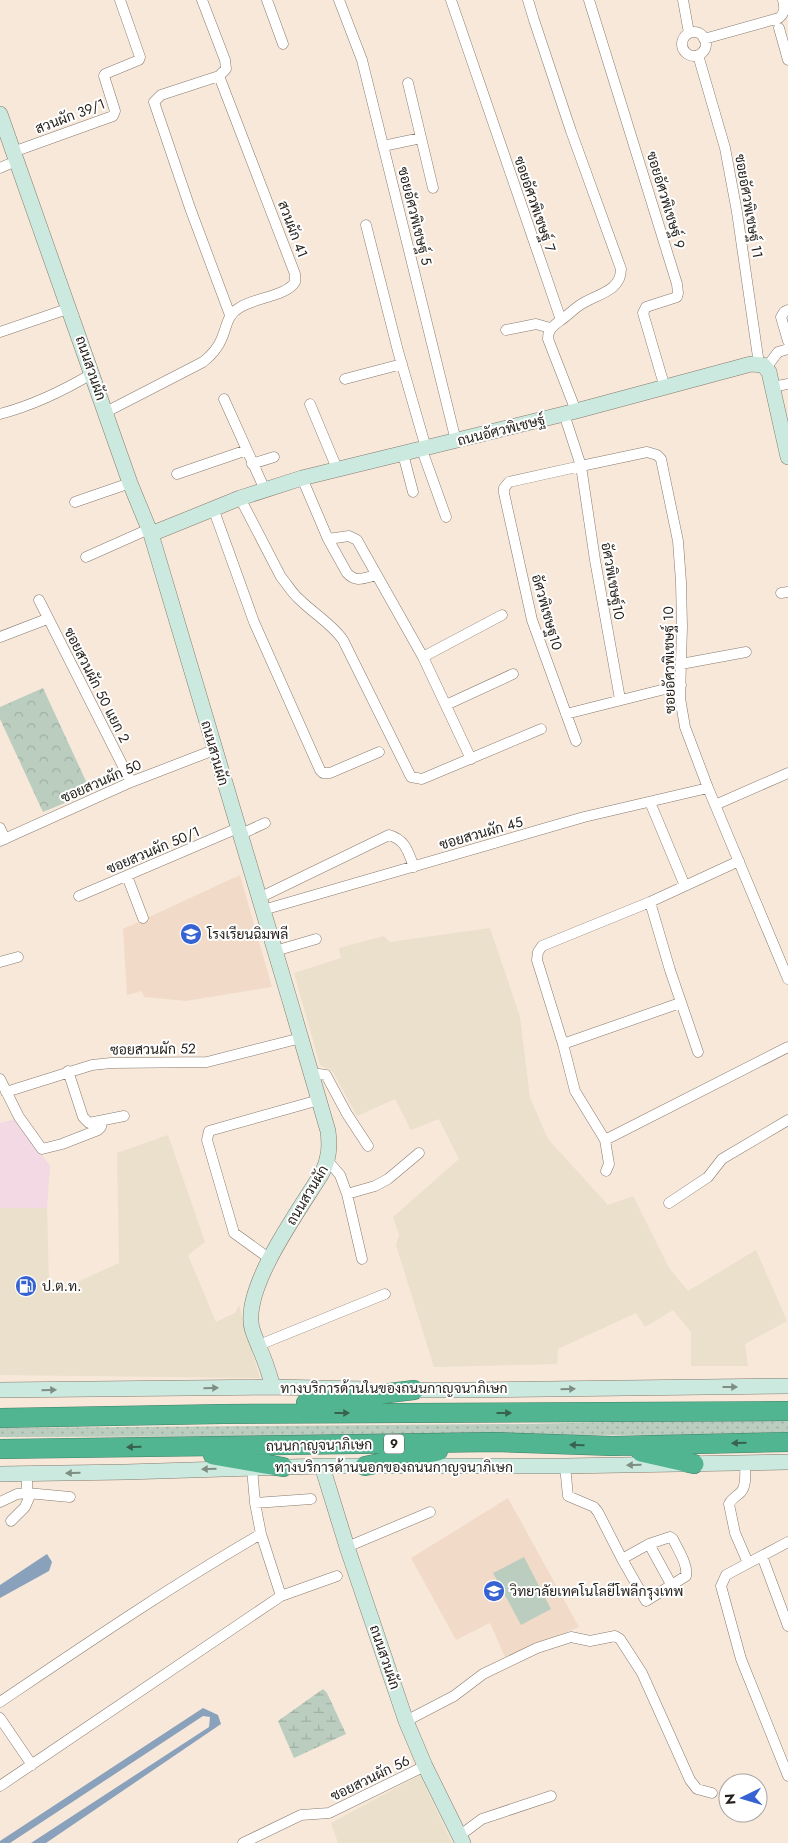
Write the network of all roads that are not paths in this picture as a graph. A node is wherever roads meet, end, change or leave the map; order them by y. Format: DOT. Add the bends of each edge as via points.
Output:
graph roads {
  1 [pos="120,0"];
  2 [pos="202,0"];
  3 [pos="267,0"];
  4 [pos="339,0"];
  5 [pos="451,0"];
  6 [pos="528,0"];
  7 [pos="589,0"];
  8 [pos="683,0"];
  9 [pos="783,0"];
  10 [pos="779,28"];
  11 [pos="690,33"];
  12 [pos="704,39"];
  13 [pos="284,44"];
  14 [pos="698,55"];
  15 [pos="788,60"];
  16 [pos="219,76"];
  17 [pos="408,83"];
  18 [pos="0,114"];
  19 [pos="421,138"];
  20 [pos="383,146"];
  21 [pos="14,156"];
  22 [pos="0,168"];
  23 [pos="433,188"];
  24 [pos="366,225"];
  25 [pos="70,308"];
  26 [pos="788,310"];
  27 [pos="230,315"];
  28 [pos="561,320"];
  29 [pos="550,328"];
  30 [pos="506,330"];
  31 [pos="0,332"];
  32 [pos="788,338"];
  33 [pos="788,349"];
  34 [pos="402,364"];
  35 [pos="761,366"];
  36 [pos="92,373"];
  37 [pos="345,380"];
  38 [pos="788,384"];
  39 [pos="772,387"];
  40 [pos="665,388"];
  41 [pos="224,399"];
  42 [pos="310,404"];
  43 [pos="106,412"];
  44 [pos="570,413"];
  45 [pos="0,414"];
  46 [pos="456,441"];
  47 [pos="424,449"];
  48 [pos="247,450"];
  49 [pos="403,454"];
  50 [pos="274,457"];
  51 [pos="788,457"];
  52 [pos="252,464"];
  53 [pos="582,466"];
  54 [pos="338,471"];
  55 [pos="177,474"];
  56 [pos="302,478"];
  57 [pos="130,483"];
  58 [pos="265,490"];
  59 [pos="413,492"];
  60 [pos="240,498"];
  61 [pos="75,502"];
  62 [pos="213,508"];
  63 [pos="446,518"];
  64 [pos="150,532"];
  65 [pos="328,539"];
  66 [pos="86,557"];
  67 [pos="376,574"];
  68 [pos="39,600"];
  69 [pos="502,615"];
  70 [pos="47,618"];
  71 [pos="0,637"];
  72 [pos="746,652"];
  73 [pos="423,657"];
  74 [pos="681,664"];
  75 [pos="513,674"];
  76 [pos="680,685"];
  77 [pos="620,699"];
  78 [pos="446,705"];
  79 [pos="566,714"];
  80 [pos="541,729"];
  81 [pos="576,741"];
  82 [pos="214,750"];
  83 [pos="379,752"];
  84 [pos="471,759"];
  85 [pos="788,773"];
  86 [pos="131,782"];
  87 [pos="708,788"];
  88 [pos="650,802"];
  89 [pos="715,805"];
  90 [pos="265,823"];
  91 [pos="0,828"];
  92 [pos="238,832"];
  93 [pos="2,840"];
  94 [pos="739,861"];
  95 [pos="414,867"];
  96 [pos="127,876"];
  97 [pos="685,886"];
  98 [pos="79,896"];
  99 [pos="650,902"];
  100 [pos="261,904"];
  101 [pos="143,918"];
  102 [pos="316,939"];
  103 [pos="275,951"];
  104 [pos="18,957"];
  105 [pos="0,962"];
  106 [pos="788,979"];
  107 [pos="680,1003"];
  108 [pos="301,1038"];
  109 [pos="563,1044"];
  110 [pos="788,1047"];
  111 [pos="698,1052"];
  112 [pos="68,1071"];
  113 [pos="311,1074"];
  114 [pos="0,1079"];
  115 [pos="6,1092"];
  116 [pos="319,1100"];
  117 [pos="124,1116"];
  118 [pos="788,1120"];
  119 [pos="102,1121"];
  120 [pos="605,1140"];
  121 [pos="368,1146"];
  122 [pos="420,1153"];
  123 [pos="328,1160"];
  124 [pos="606,1171"];
  125 [pos="347,1194"];
  126 [pos="669,1204"];
  127 [pos="270,1259"];
  128 [pos="362,1259"];
  129 [pos="385,1294"];
  130 [pos="259,1345"];
  131 [pos="788,1386"];
  132 [pos="272,1387"];
  133 [pos="0,1390"];
  134 [pos="414,1390"];
  135 [pos="788,1411"];
  136 [pos="223,1414"];
  137 [pos="0,1418"];
  138 [pos="486,1442"];
  139 [pos="788,1442"];
  140 [pos="612,1446"];
  141 [pos="170,1447"];
  142 [pos="58,1449"];
  143 [pos="0,1450"];
  144 [pos="0,1462"];
  145 [pos="788,1462"];
  146 [pos="745,1463"];
  147 [pos="694,1464"];
  148 [pos="322,1466"];
  149 [pos="364,1466"];
  150 [pos="565,1466"];
  151 [pos="283,1467"];
  152 [pos="252,1468"];
  153 [pos="0,1474"];
  154 [pos="27,1474"];
  155 [pos="29,1493"];
  156 [pos="70,1497"];
  157 [pos="311,1499"];
  158 [pos="0,1502"];
  159 [pos="255,1503"];
  160 [pos="430,1512"];
  161 [pos="11,1521"];
  162 [pos="261,1534"];
  163 [pos="788,1542"];
  164 [pos="649,1544"];
  165 [pos="347,1547"];
  166 [pos="762,1556"];
  167 [pos="622,1559"];
  168 [pos="748,1563"];
  169 [pos="337,1576"];
  170 [pos="672,1586"];
  171 [pos="281,1596"];
  172 [pos="788,1626"];
  173 [pos="0,1702"];
  174 [pos="0,1718"];
  175 [pos="406,1721"];
  176 [pos="32,1765"];
  177 [pos="425,1766"];
  178 [pos="788,1776"];
  179 [pos="0,1786"];
  180 [pos="712,1793"];
  181 [pos="551,1796"];
  182 [pos="461,1839"];
  183 [pos="243,1843"];
  1 -- 21 [label="street, สวนผัก 39/1" via="140,57 104,76 115,111 113,116"];
  2 -- 16 [label="street" via="226,66"];
  3 -- 13 [label="street"];
  4 -- 20 [label="street, ซอยอัศวพิเชษฐ์ 5" via="362,60"];
  5 -- 28 [label="street, ซอยอัศวพิเชษฐ์ 7"];
  6 -- 28 [label="street" via="621,275 614,287 580,305"];
  7 -- 40 [label="street, ซอยอัศวพิเชษฐ์ 9" via="678,284 676,297 646,307 643,312"];
  8 -- 11 [label="street"];
  9 -- 12 [label="street" via="785,10 779,18"];
  10 -- 15 [label="street"];
  11 -- 12 [label="street" via="698,33"];
  11 -- 14 [label="street" via="683,40 684,50"];
  12 -- 14 [label="street" via="705,48"];
  14 -- 35 [label="street, ซอยอัศวพิเชษฐ์ 11" via="725,148"];
  16 -- 27 [label="street, สวนผัก 41" via="296,278 289,289 248,303"];
  16 -- 27 [label="street" via="161,95 154,102"];
  17 -- 19 [label="street"];
  18 -- 21 [label="street, ถนนสวนผัก"];
  19 -- 20 [label="street"];
  19 -- 23 [label="street"];
  20 -- 46 [label="street, ซอยอัศวพิเชษฐ์ 5"];
  21 -- 22 [label="street"];
  21 -- 25 [label="street, ถนนสวนผัก"];
  24 -- 34 [label="street"];
  25 -- 31 [label="street"];
  25 -- 36 [label="street, ถนนสวนผัก"];
  26 -- 32 [label="street" via="781,317"];
  27 -- 43 [label="street" via="212,355"];
  28 -- 29 [label="street"];
  29 -- 30 [label="street" via="536,324"];
  29 -- 44 [label="street" via="548,339"];
  33 -- 35 [label="street" via="778,352"];
  34 -- 37 [label="street"];
  34 -- 47 [label="street"];
  35 -- 39 [label="street" via="769,372"];
  35 -- 40 [label="street, ถนนอัศวพิเชษฐ์"];
  36 -- 43 [label="street, ถนนสวนผัก"];
  36 -- 45 [label="street" via="61,392"];
  38 -- 39 [label="street"];
  39 -- 51 [label="street"];
  40 -- 44 [label="street, ถนนอัศวพิเชษฐ์"];
  41 -- 48 [label="street"];
  42 -- 54 [label="street"];
  43 -- 57 [label="street, ถนนสวนผัก"];
  44 -- 46 [label="street, ถนนอัศวพิเชษฐ์"];
  44 -- 53 [label="street"];
  46 -- 47 [label="street, ถนนอัศวพิเชษฐ์"];
  47 -- 49 [label="street, ถนนอัศวพิเชษฐ์"];
  47 -- 63 [label="street"];
  48 -- 52 [label="street"];
  48 -- 55 [label="street"];
  49 -- 54 [label="street, ถนนอัศวพิเชษฐ์"];
  49 -- 59 [label="street"];
  50 -- 52 [label="street"];
  52 -- 58 [label="street"];
  53 -- 74 [label="street, ซอยอัศวพิเชษฐ์ 10" via="647,452 661,459 678,541"];
  53 -- 77 [label="street, อัศวพิเชษฐ์10"];
  53 -- 79 [label="street, อัศวพิเชษฐ10" via="509,482 504,488 532,620"];
  54 -- 56 [label="street, ถนนอัศวพิเชษฐ์"];
  56 -- 58 [label="street, ถนนอัศวพิเชษฐ์"];
  56 -- 65 [label="street"];
  57 -- 61 [label="street"];
  57 -- 64 [label="street, ถนนสวนผัก"];
  58 -- 60 [label="street, ถนนอัศวพิเชษฐ์"];
  60 -- 62 [label="street, ถนนอัศวพิเชษฐ์"];
  60 -- 84 [label="street" via="281,577 298,598 343,640 411,777 422,779"];
  62 -- 64 [label="street, ถนนอัศวพิเชษฐ์"];
  62 -- 83 [label="street" via="254,622 320,770 330,773"];
  64 -- 66 [label="street"];
  64 -- 82 [label="street, ถนนสวนผัก"];
  65 -- 67 [label="street" via="353,537"];
  65 -- 67 [label="street" via="351,577 359,580"];
  67 -- 73 [label="street"];
  68 -- 70 [label="street, ซอยสวนผัก 50 แยก 2"];
  69 -- 73 [label="street"];
  70 -- 71 [label="street"];
  70 -- 86 [label="street, ซอยสวนผัก 50 แยก 2"];
  72 -- 74 [label="street"];
  73 -- 78 [label="street"];
  74 -- 76 [label="street, ซอยอัศวพิเชษฐ์ 10"];
  75 -- 78 [label="street"];
  76 -- 77 [label="street"];
  76 -- 87 [label="street, ซอยอัศวพิเชษฐ์ 10" via="685,727"];
  77 -- 79 [label="street"];
  78 -- 84 [label="street"];
  79 -- 81 [label="street, อัศวพิเชษฐ10"];
  80 -- 84 [label="street"];
  82 -- 86 [label="street, ซอยสวนผัก 50"];
  82 -- 92 [label="street, ถนนสวนผัก"];
  85 -- 89 [label="street"];
  86 -- 93 [label="street, ซอยสวนผัก 50"];
  87 -- 88 [label="street, ซอยสวนผัก 45"];
  87 -- 89 [label="street, ซอยอัศวพิเชษฐ์ 10"];
  88 -- 95 [label="street, ซอยสวนผัก 45"];
  88 -- 97 [label="street"];
  89 -- 94 [label="street, ซอยอัศวพิเชษฐ์ 10"];
  90 -- 92 [label="street, ซอยสวนผัก 50/1"];
  91 -- 93 [label="street"];
  92 -- 96 [label="street, ซอยสวนผัก 50/1"];
  92 -- 100 [label="street, ถนนสวนผัก"];
  94 -- 97 [label="street"];
  94 -- 106 [label="street, ซอยอัศวพิเชษฐ์ 10"];
  95 -- 100 [label="street, ซอยสวนผัก 45"];
  95 -- 100 [label="street" via="406,845 389,835"];
  96 -- 98 [label="street, ซอยสวนผัก 50/1"];
  96 -- 101 [label="street"];
  97 -- 99 [label="street"];
  99 -- 107 [label="street"];
  99 -- 109 [label="street" via="542,946 538,952 537,960"];
  100 -- 103 [label="street, ถนนสวนผัก"];
  102 -- 103 [label="street"];
  103 -- 108 [label="street, ถนนสวนผัก"];
  104 -- 105 [label="street"];
  107 -- 109 [label="street"];
  107 -- 111 [label="street"];
  108 -- 112 [label="street, ซอยสวนผัก 52" via="207,1062 100,1063"];
  108 -- 113 [label="street, ถนนสวนผัก"];
  109 -- 120 [label="street" via="574,1091"];
  110 -- 120 [label="street"];
  112 -- 115 [label="street, ซอยสวนผัก 52"];
  112 -- 119 [label="street" via="83,1117 89,1123"];
  113 -- 116 [label="street, ถนนสวนผัก"];
  113 -- 121 [label="street" via="326,1075"];
  114 -- 115 [label="street"];
  115 -- 119 [label="street" via="43,1150 98,1130"];
  116 -- 123 [label="street, ถนนสวนผัก" via="329,1140"];
  116 -- 127 [label="street" via="207,1132 234,1233"];
  117 -- 119 [label="street"];
  118 -- 126 [label="street" via="722,1159 708,1177"];
  120 -- 124 [label="street" via="609,1164"];
  122 -- 125 [label="street" via="388,1179"];
  123 -- 125 [label="street" via="340,1175"];
  123 -- 127 [label="street, ถนนสวนผัก"];
  125 -- 128 [label="street"];
  127 -- 130 [label="street, ถนนสวนผัก" via="256,1290 251,1312 253,1332"];
  129 -- 130 [label="street"];
  130 -- 132 [label="street, ถนนสวนผัก"];
  134 -- 131 [label="street, ทางบริการด้านในของถนนกาญจนาภิเษก, one-way"];
  133 -- 132 [label="street, ทางบริการด้านในของถนนกาญจนาภิเษก, one-way"];
  132 -- 134 [label="street, ทางบริการด้านในของถนนกาญจนาภิเษก"];
  134 -- 136 [label="highway"];
  136 -- 135 [label="highway, one-way"];
  136 -- 137 [label="highway"];
  140 -- 138 [label="highway, ถนนกาญจนาภิเษก / 9, one-way"];
  138 -- 141 [label="highway, ถนนกาญจนาภิเษก / 9"];
  138 -- 149 [label="highway"];
  139 -- 140 [label="highway, ถนนกาญจนาภิเษก / 9, one-way"];
  140 -- 147 [label="highway"];
  141 -- 142 [label="highway, ถนนกาญจนาภิเษก / 9, one-way"];
  141 -- 151 [label="highway"];
  142 -- 143 [label="highway, ถนนกาญจนาภิเษก / 9"];
  142 -- 144 [label="highway"];
  145 -- 146 [label="street, ทางบริการด้านนอกของถนนกาญจนาภิเษก"];
  146 -- 147 [label="street, ทางบริการด้านนอกของถนนกาญจนาภิเษก"];
  146 -- 168 [label="street" via="743,1487 729,1504 734,1533"];
  147 -- 150 [label="street, ทางบริการด้านนอกของถนนกาญจนาภิเษก, one-way"];
  148 -- 149 [label="street, ทางบริการด้านนอกของถนนกาญจนาภิเษก"];
  148 -- 151 [label="street, ทางบริการด้านนอกของถนนกาญจนาภิเษก"];
  148 -- 165 [label="street, ถนนสวนผัก"];
  149 -- 150 [label="street, ทางบริการด้านนอกของถนนกาญจนาภิเษก"];
  150 -- 167 [label="street" via="568,1496 596,1509"];
  151 -- 152 [label="street, ทางบริการด้านนอกของถนนกาญจนาภิเษก"];
  152 -- 154 [label="street, ทางบริการด้านนอกของถนนกาญจนาภิเษก, one-way"];
  152 -- 159 [label="street"];
  153 -- 154 [label="street, ทางบริการด้านนอกของถนนกาญจนาภิเษก"];
  154 -- 155 [label="street"];
  155 -- 156 [label="street"];
  155 -- 158 [label="street" via="17,1494"];
  155 -- 161 [label="street" via="25,1507"];
  157 -- 159 [label="street"];
  159 -- 162 [label="street"];
  160 -- 165 [label="street"];
  162 -- 171 [label="street"];
  162 -- 173 [label="street" via="125,1617"];
  163 -- 166 [label="street"];
  164 -- 167 [label="street"];
  164 -- 170 [label="street"];
  164 -- 170 [label="street" via="667,1537 673,1539 687,1570 686,1576"];
  165 -- 175 [label="street, ถนนสวนผัก"];
  166 -- 168 [label="street"];
  166 -- 172 [label="street"];
  167 -- 170 [label="street" via="646,1601"];
  168 -- 178 [label="street" via="726,1575 721,1586 741,1659"];
  169 -- 171 [label="street"];
  171 -- 176 [label="street"];
  174 -- 176 [label="street"];
  175 -- 177 [label="street, ถนนสวนผัก"];
  175 -- 180 [label="street" via="454,1696 483,1674 537,1648 571,1637 590,1641 618,1636 642,1673 690,1780 697,1789"];
  176 -- 179 [label="street"];
  177 -- 182 [label="street, ถนนสวนผัก"];
  177 -- 183 [label="street, ซอยสวนผัก 56" via="329,1813 304,1814"];
  181 -- 182 [label="street" via="482,1819"];
}
